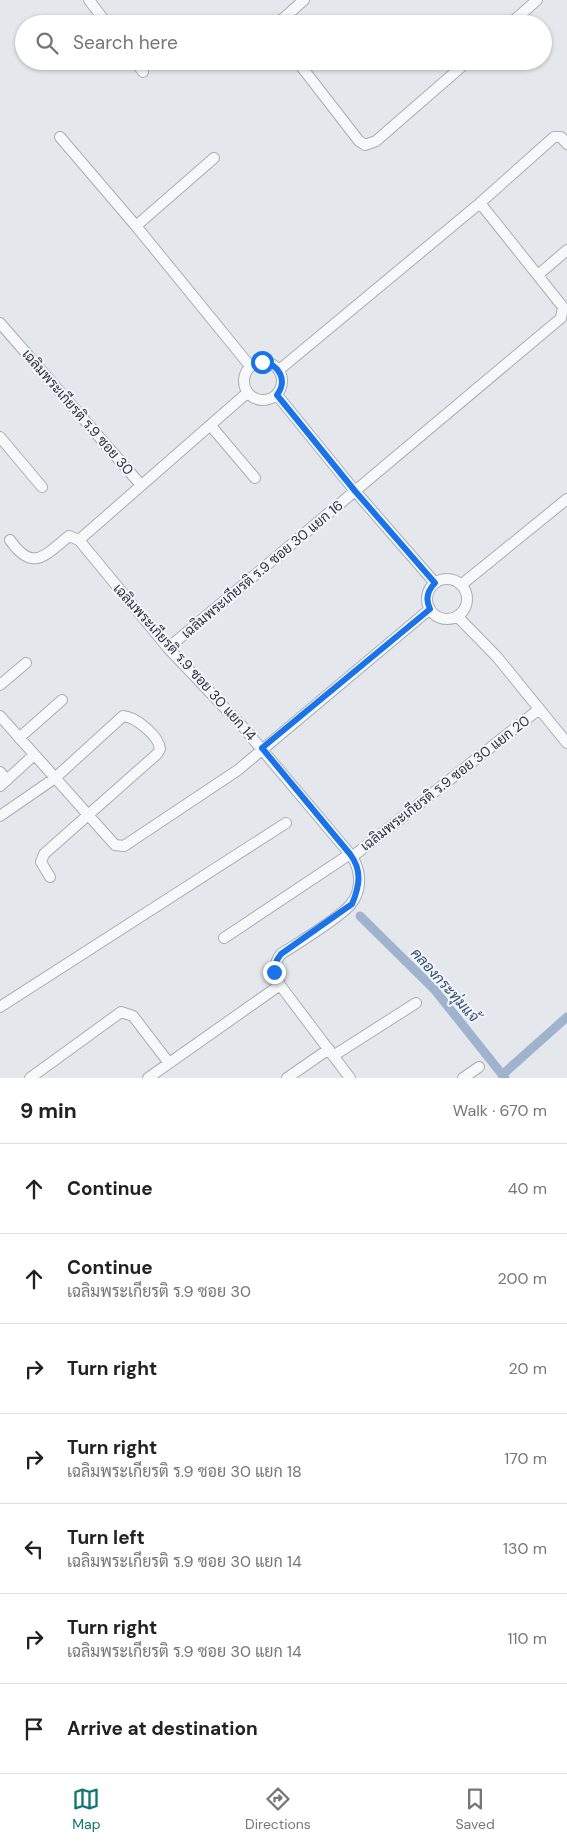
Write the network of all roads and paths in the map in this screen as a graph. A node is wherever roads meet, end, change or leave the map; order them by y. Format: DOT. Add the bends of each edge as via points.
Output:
graph roads {
  1 [pos="89,0"];
  2 [pos="304,0"];
  3 [pos="537,0"];
  4 [pos="100,15"];
  5 [pos="287,15"];
  6 [pos="520,15"];
  7 [pos="303,70"];
  8 [pos="458,70"];
  9 [pos="60,137"];
  10 [pos="567,144"];
  11 [pos="214,158"];
  12 [pos="480,204"];
  13 [pos="136,226"];
  14 [pos="567,250"];
  15 [pos="538,275"];
  16 [pos="0,323"];
  17 [pos="250,366"];
  18 [pos="279,370"];
  19 [pos="247,392"];
  20 [pos="277,395"];
  21 [pos="211,426"];
  22 [pos="0,437"];
  23 [pos="255,478"];
  24 [pos="141,485"];
  25 [pos="42,486"];
  26 [pos="355,491"];
  27 [pos="567,499"];
  28 [pos="10,540"];
  29 [pos="79,540"];
  30 [pos="435,583"];
  31 [pos="462,586"];
  32 [pos="430,609"];
  33 [pos="457,616"];
  34 [pos="168,648"];
  35 [pos="26,663"];
  36 [pos="0,685"];
  37 [pos="62,700"];
  38 [pos="538,710"];
  39 [pos="0,716"];
  40 [pos="19,738"];
  41 [pos="567,743"];
  42 [pos="262,748"];
  43 [pos="34,755"];
  44 [pos="54,778"];
  45 [pos="2,779"];
  46 [pos="87,815"];
  47 [pos="0,816"];
  48 [pos="286,823"];
  49 [pos="351,855"];
  50 [pos="50,877"];
  51 [pos="224,938"];
  52 [pos="280,985"];
  53 [pos="416,1002"];
  54 [pos="0,1007"];
  55 [pos="331,1053"];
  56 [pos="169,1063"];
  57 [pos="479,1067"];
  58 [pos="30,1078"];
  59 [pos="148,1078"];
  60 [pos="287,1078"];
  61 [pos="350,1078"];
  62 [pos="463,1078"];
  1 -- 4 [label="street"];
  2 -- 5 [label="street"];
  3 -- 6 [label="street"];
  7 -- 8 [label="street" via="365,145 376,141"];
  9 -- 13 [label="street"];
  10 -- 12 [label="street" via="560,137 554,137"];
  11 -- 13 [label="street"];
  12 -- 15 [label="street, เฉลิมพระเกียรติ ร.9 ซอย 30 แยก 16"];
  12 -- 18 [label="street"];
  13 -- 17 [label="street"];
  14 -- 15 [label="street"];
  15 -- 26 [label="street, เฉลิมพระเกียรติ ร.9 ซอย 30 แยก 16" via="563,307 561,318"];
  16 -- 24 [label="street, เฉลิมพระเกียรติ ร.9 ซอย 30"];
  17 -- 18 [label="street" via="262,362"];
  17 -- 19 [label="street" via="244,379"];
  18 -- 20 [label="street" via="282,383"];
  19 -- 20 [label="street" via="262,401"];
  19 -- 21 [label="street, เฉลิมพระเกียรติ ร.9 ซอย 30"];
  20 -- 26 [label="street"];
  21 -- 23 [label="street"];
  21 -- 24 [label="street, เฉลิมพระเกียรติ ร.9 ซอย 30"];
  22 -- 25 [label="street"];
  24 -- 29 [label="street"];
  26 -- 30 [label="street"];
  26 -- 34 [label="street, เฉลิมพระเกียรติ ร.9 ซอย 30 แยก 16"];
  27 -- 31 [label="street"];
  28 -- 29 [label="street" via="25,558 32,560 49,552 69,536"];
  29 -- 34 [label="street, เฉลิมพระเกียรติ ร.9 ซอย 30 แยก 14"];
  30 -- 31 [label="street" via="446,579"];
  30 -- 32 [label="street" via="430,587 427,598"];
  31 -- 33 [label="street" via="466,603"];
  32 -- 33 [label="street" via="440,618"];
  32 -- 42 [label="street"];
  33 -- 38 [label="street" via="497,657"];
  34 -- 42 [label="street, เฉลิมพระเกียรติ ร.9 ซอย 30 แยก 14"];
  35 -- 36 [label="street"];
  37 -- 40 [label="street"];
  38 -- 41 [label="street"];
  38 -- 49 [label="street, เฉลิมพระเกียรติ ร.9 ซอย 30 แยก 20"];
  39 -- 40 [label="street"];
  40 -- 43 [label="street"];
  42 -- 46 [label="street" via="219,784 124,846 115,845"];
  42 -- 49 [label="street, เฉลิมพระเกียรติ ร.9 ซอย 30 แยก 14"];
  43 -- 44 [label="street"];
  43 -- 45 [label="street"];
  44 -- 46 [label="street"];
  44 -- 46 [label="street" via="123,716 134,718 157,740 160,749 157,754"];
  44 -- 47 [label="street"];
  46 -- 50 [label="street" via="44,854 41,862"];
  48 -- 54 [label="street"];
  49 -- 51 [label="street, เฉลิมพระเกียรติ ร.9 ซอย 30 แยก 20"];
  49 -- 52 [label="street, เฉลิมพระเกียรติ ร.9 ซอย 30 แยก 14" via="360,872 352,904 281,954 274,972"];
  52 -- 55 [label="street, เฉลิมพระเกียรติ ร.9 ซอย 30 แยก 14"];
  52 -- 56 [label="street"];
  53 -- 55 [label="street"];
  55 -- 60 [label="street"];
  55 -- 61 [label="street, เฉลิมพระเกียรติ ร.9 ซอย 30 แยก 14"];
  56 -- 58 [label="street" via="133,1016 121,1012"];
  56 -- 59 [label="street"];
  57 -- 62 [label="street"];
}
